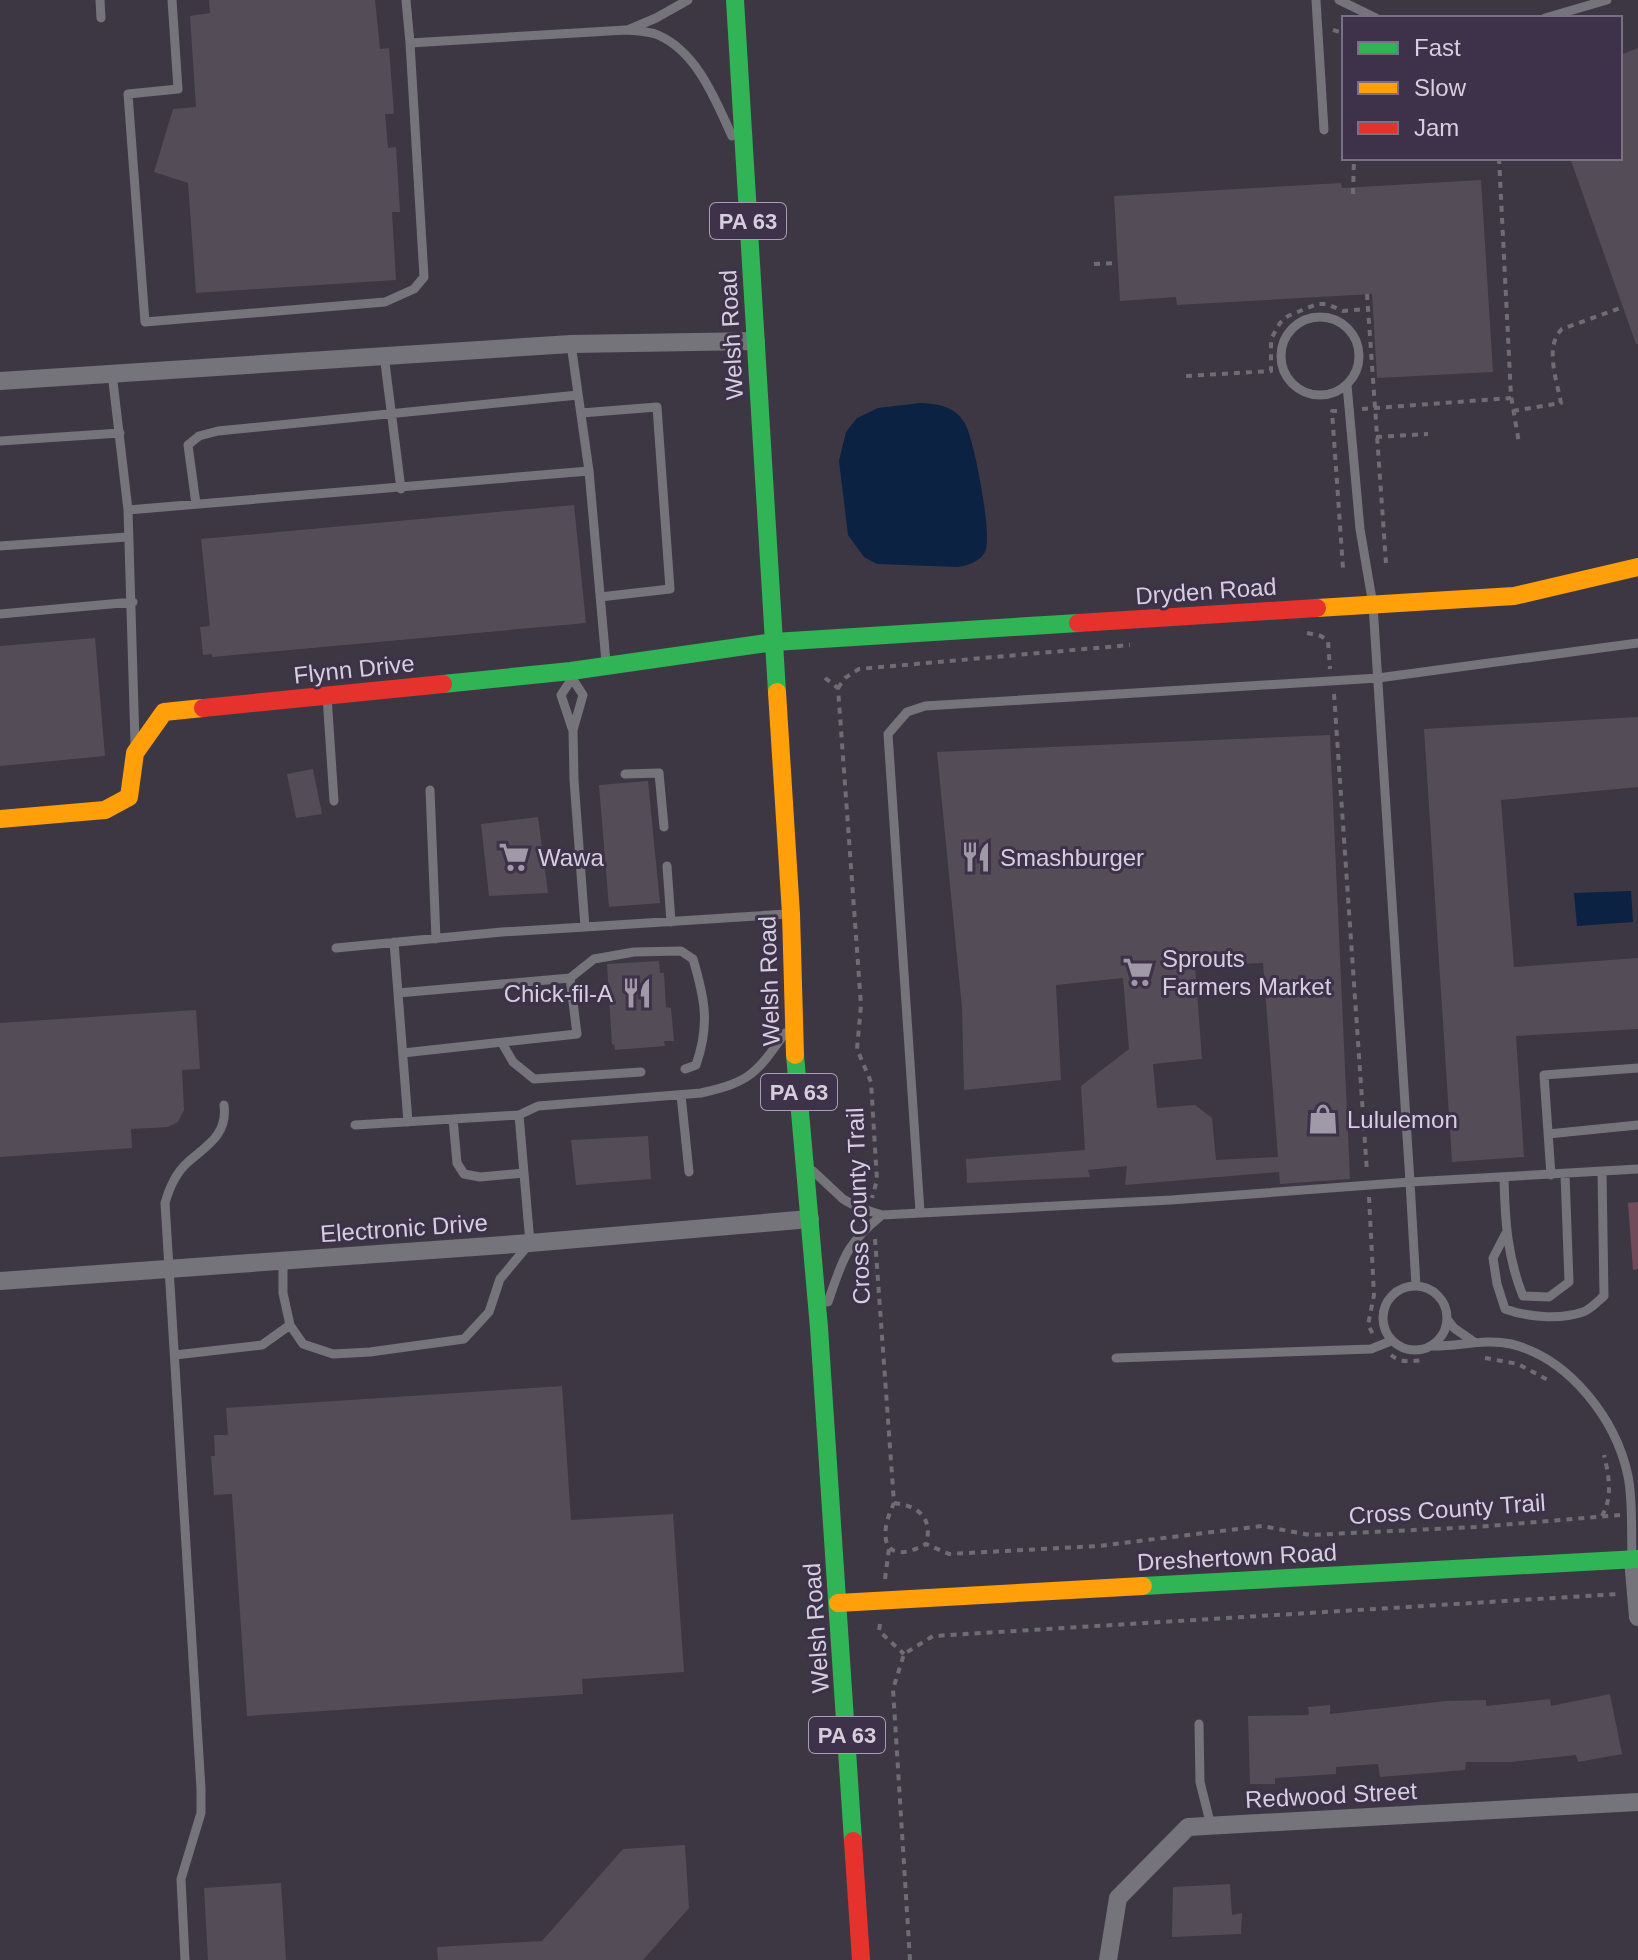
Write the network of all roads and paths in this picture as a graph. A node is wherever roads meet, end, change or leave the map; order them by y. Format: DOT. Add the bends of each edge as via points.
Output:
graph roads {
  1 [pos="100,0"];
  2 [pos="172,0"];
  3 [pos="406,0"];
  4 [pos="688,0"];
  5 [pos="735,0"];
  6 [pos="1316,0"];
  7 [pos="1339,0"];
  8 [pos="1607,0"];
  9 [pos="1372,16"];
  10 [pos="1552,16"];
  11 [pos="101,18"];
  12 [pos="626,30"];
  13 [pos="410,43"];
  14 [pos="1324,130"];
  15 [pos="1354,160"];
  16 [pos="1499,160"];
  17 [pos="745,164"];
  18 [pos="1353,194"];
  19 [pos="1118,263"];
  20 [pos="1094,264"];
  21 [pos="1367,294"];
  22 [pos="1623,307"];
  23 [pos="1368,309"];
  24 [pos="756,341"];
  25 [pos="571,344"];
  26 [pos="384,355"];
  27 [pos="112,373"];
  28 [pos="1186,376"];
  29 [pos="0,381"];
  30 [pos="1347,385"];
  31 [pos="578,395"];
  32 [pos="1511,398"];
  33 [pos="1374,408"];
  34 [pos="1349,410"];
  35 [pos="1513,411"];
  36 [pos="581,413"];
  37 [pos="392,415"];
  38 [pos="120,433"];
  39 [pos="1428,434"];
  40 [pos="1376,437"];
  41 [pos="0,441"];
  42 [pos="1519,443"];
  43 [pos="589,471"];
  44 [pos="401,489"];
  45 [pos="196,504"];
  46 [pos="128,510"];
  47 [pos="127,537"];
  48 [pos="0,546"];
  49 [pos="1386,563"];
  50 [pos="1638,567"];
  51 [pos="1343,568"];
  52 [pos="600,597"];
  53 [pos="133,602"];
  54 [pos="1373,605"];
  55 [pos="0,614"];
  56 [pos="1305,633"];
  57 [pos="774,642"];
  58 [pos="1638,643"];
  59 [pos="1136,645"];
  60 [pos="606,665"];
  61 [pos="570,675"];
  62 [pos="825,678"];
  63 [pos="1378,678"];
  64 [pos="1331,682"];
  65 [pos="838,688"];
  66 [pos="327,696"];
  67 [pos="1337,711"];
  68 [pos="573,730"];
  69 [pos="135,753"];
  70 [pos="625,774"];
  71 [pos="430,790"];
  72 [pos="334,801"];
  73 [pos="0,819"];
  74 [pos="664,827"];
  75 [pos="667,866"];
  76 [pos="791,914"];
  77 [pos="671,922"];
  78 [pos="585,927"];
  79 [pos="436,939"];
  80 [pos="394,942"];
  81 [pos="336,948"];
  82 [pos="570,978"];
  83 [pos="398,993"];
  84 [pos="792,1022"];
  85 [pos="502,1043"];
  86 [pos="403,1053"];
  87 [pos="1638,1068"];
  88 [pos="685,1069"];
  89 [pos="641,1072"];
  90 [pos="681,1095"];
  91 [pos="224,1105"];
  92 [pos="519,1115"];
  93 [pos="453,1119"];
  94 [pos="408,1122"];
  95 [pos="355,1125"];
  96 [pos="1638,1125"];
  97 [pos="1548,1134"];
  98 [pos="805,1163"];
  99 [pos="1638,1169"];
  100 [pos="1367,1171"];
  101 [pos="689,1172"];
  102 [pos="1602,1172"];
  103 [pos="524,1173"];
  104 [pos="1565,1174"];
  105 [pos="1551,1175"];
  106 [pos="1504,1177"];
  107 [pos="1410,1182"];
  108 [pos="920,1212"];
  109 [pos="876,1216"];
  110 [pos="810,1219"];
  111 [pos="1506,1233"];
  112 [pos="530,1243"];
  113 [pos="283,1260"];
  114 [pos="171,1267"];
  115 [pos="0,1281"];
  116 [pos="1416,1286"];
  117 [pos="1447,1319"];
  118 [pos="290,1325"];
  119 [pos="819,1328"];
  120 [pos="1391,1341"];
  121 [pos="1474,1342"];
  122 [pos="1431,1346"];
  123 [pos="175,1355"];
  124 [pos="1116,1358"];
  125 [pos="894,1503"];
  126 [pos="1630,1514"];
  127 [pos="926,1544"];
  128 [pos="1635,1559"];
  129 [pos="1637,1593"];
  130 [pos="838,1603"];
  131 [pos="1638,1617"];
  132 [pos="1199,1724"];
  133 [pos="1638,1802"];
  134 [pos="1211,1826"];
  135 [pos="185,1960"];
  136 [pos="861,1960"];
  137 [pos="910,1960"];
  138 [pos="1108,1960"];
  1 -- 11 [label="lane"];
  2 -- 13 [label="lane" via="178,89 128,94 145,322 385,302 414,289 424,277"];
  3 -- 13 [label="lane"];
  4 -- 12 [label="lane"];
  5 -- 17 [label="main road, Welsh Road / PA 63"];
  6 -- 14 [label="lane"];
  7 -- 9 [label="lane"];
  8 -- 10 [label="lane"];
  12 -- 13 [label="lane"];
  12 -- 17 [label="lane" via="656,34 675,45 699,71"];
  15 -- 18 [label="path"];
  16 -- 32 [label="path"];
  17 -- 24 [label="main road, Welsh Road / PA 63"];
  19 -- 20 [label="path"];
  21 -- 23 [label="path"];
  22 -- 35 [label="path" via="1557,333 1552,346 1561,403"];
  23 -- 28 [label="path" via="1343,311 1317,304 1288,316 1271,339 1271,371"];
  23 -- 33 [label="path"];
  24 -- 25 [label="street"];
  24 -- 57 [label="main road, Welsh Road / PA 63"];
  25 -- 26 [label="street"];
  25 -- 31 [label="lane"];
  26 -- 27 [label="street"];
  26 -- 37 [label="lane"];
  27 -- 29 [label="street"];
  27 -- 38 [label="lane"];
  30 -- 30 [label="lane" via="1359,362 1355,337 1347,327 1323,317 1310,318 1288,333 1284,370 1290,381 1311,394 1324,395"];
  30 -- 34 [label="lane"];
  31 -- 36 [label="lane"];
  31 -- 37 [label="lane"];
  32 -- 33 [label="path"];
  32 -- 35 [label="path"];
  33 -- 34 [label="path"];
  33 -- 40 [label="path"];
  34 -- 51 [label="path" via="1332,411"];
  34 -- 54 [label="lane"];
  35 -- 42 [label="path"];
  36 -- 43 [label="lane"];
  36 -- 52 [label="lane" via="657,407 670,589"];
  37 -- 44 [label="lane"];
  37 -- 45 [label="lane" via="199,436 188,445"];
  38 -- 41 [label="lane"];
  38 -- 46 [label="lane"];
  39 -- 40 [label="path"];
  40 -- 49 [label="path"];
  43 -- 44 [label="lane"];
  43 -- 52 [label="lane"];
  44 -- 45 [label="lane"];
  45 -- 46 [label="lane"];
  46 -- 47 [label="lane"];
  47 -- 48 [label="lane"];
  47 -- 53 [label="lane"];
  50 -- 54 [label="main road, Dryden Road" via="1514,596"];
  52 -- 60 [label="lane"];
  53 -- 55 [label="lane"];
  53 -- 69 [label="lane"];
  54 -- 57 [label="main road, Dryden Road"];
  54 -- 63 [label="lane"];
  56 -- 64 [label="path" via="1328,641"];
  57 -- 60 [label="main road, Flynn Drive"];
  57 -- 76 [label="main road, Welsh Road / PA 63"];
  58 -- 63 [label="lane"];
  59 -- 65 [label="path" via="859,669"];
  60 -- 61 [label="main road, Flynn Drive"];
  61 -- 66 [label="main road, Flynn Drive"];
  61 -- 68 [label="lane" via="561,695"];
  61 -- 68 [label="lane" via="583,695"];
  62 -- 65 [label="path"];
  63 -- 64 [label="lane"];
  63 -- 107 [label="lane"];
  64 -- 108 [label="lane" via="925,706 907,712 888,734"];
  65 -- 109 [label="path, Cross County Trail" via="861,1005 857,1049 871,1082"];
  66 -- 69 [label="main road, Flynn Drive" via="164,712"];
  66 -- 72 [label="lane"];
  67 -- 100 [label="path"];
  68 -- 78 [label="lane"];
  69 -- 73 [label="main road, Flynn Drive" via="129,797 105,810"];
  70 -- 74 [label="lane" via="659,773"];
  71 -- 79 [label="lane"];
  75 -- 77 [label="lane"];
  76 -- 77 [label="lane"];
  76 -- 84 [label="main road, Welsh Road / PA 63"];
  77 -- 78 [label="lane"];
  78 -- 79 [label="lane"];
  79 -- 80 [label="lane"];
  80 -- 81 [label="lane"];
  80 -- 83 [label="lane"];
  82 -- 83 [label="lane"];
  82 -- 85 [label="lane" via="577,1034"];
  82 -- 88 [label="lane" via="594,959 634,952 681,951 693,959 703,994 705,1039 696,1065"];
  83 -- 86 [label="lane"];
  84 -- 90 [label="lane" via="748,1079"];
  84 -- 98 [label="main road, Welsh Road / PA 63"];
  85 -- 86 [label="lane"];
  85 -- 89 [label="lane" via="513,1062 534,1079"];
  86 -- 94 [label="lane"];
  87 -- 97 [label="lane" via="1544,1075"];
  90 -- 92 [label="lane" via="538,1106"];
  90 -- 101 [label="lane"];
  91 -- 114 [label="lane" via="226,1117 215,1139 186,1164 168,1192"];
  92 -- 93 [label="lane"];
  92 -- 103 [label="lane"];
  93 -- 94 [label="lane"];
  93 -- 103 [label="lane" via="457,1163 464,1174"];
  94 -- 95 [label="lane"];
  96 -- 97 [label="lane"];
  97 -- 105 [label="lane"];
  98 -- 109 [label="lane" via="843,1199"];
  98 -- 110 [label="main road, Welsh Road / PA 63"];
  99 -- 102 [label="lane"];
  102 -- 104 [label="lane"];
  102 -- 111 [label="lane" via="1604,1296 1585,1312 1521,1314 1505,1309 1493,1258"];
  103 -- 112 [label="lane"];
  104 -- 105 [label="lane"];
  104 -- 111 [label="lane" via="1569,1282 1549,1297 1523,1296"];
  105 -- 106 [label="lane"];
  106 -- 107 [label="lane"];
  106 -- 111 [label="lane"];
  107 -- 108 [label="lane"];
  107 -- 116 [label="lane"];
  108 -- 109 [label="lane"];
  109 -- 119 [label="lane" via="846,1252"];
  109 -- 125 [label="path, Cross County Trail"];
  110 -- 112 [label="street, Electronic Drive"];
  110 -- 119 [label="main road, Welsh Road / PA 63"];
  112 -- 113 [label="street, Electronic Drive"];
  112 -- 118 [label="lane" via="500,1279 489,1312 464,1339 333,1354 303,1344"];
  113 -- 114 [label="street, Electronic Drive"];
  113 -- 118 [label="lane"];
  114 -- 115 [label="street, Electronic Drive"];
  114 -- 123 [label="lane"];
  116 -- 117 [label="lane" via="1441,1300"];
  116 -- 120 [label="lane" via="1395,1292 1383,1310"];
  117 -- 121 [label="lane"];
  117 -- 122 [label="lane"];
  118 -- 123 [label="lane" via="262,1345"];
  119 -- 130 [label="main road, Welsh Road / PA 63"];
  120 -- 122 [label="lane" via="1410,1351"];
  120 -- 124 [label="lane" via="1371,1349"];
  121 -- 122 [label="lane"];
  121 -- 126 [label="lane" via="1511,1344 1559,1366 1596,1405 1615,1436 1628,1477"];
  123 -- 135 [label="lane" via="201,1789 201,1813 181,1879"];
  125 -- 127 [label="path" via="921,1512 928,1521"];
  125 -- 127 [label="path, Cross County Trail" via="883,1538 890,1547 906,1552"];
  126 -- 127 [label="path, Cross County Trail" via="1310,1535 1262,1526 1098,1546 949,1554"];
  126 -- 128 [label="lane"];
  128 -- 129 [label="street"];
  128 -- 130 [label="main road, Dreshertown Road"];
  129 -- 131 [label="street"];
  129 -- 137 [label="path" via="933,1636 904,1654 893,1689"];
  130 -- 136 [label="main road, Welsh Road / PA 63"];
  132 -- 134 [label="lane" via="1200,1782"];
  133 -- 134 [label="street, Redwood Street"];
  134 -- 138 [label="street, Redwood Street" via="1188,1827 1118,1898"];
}
